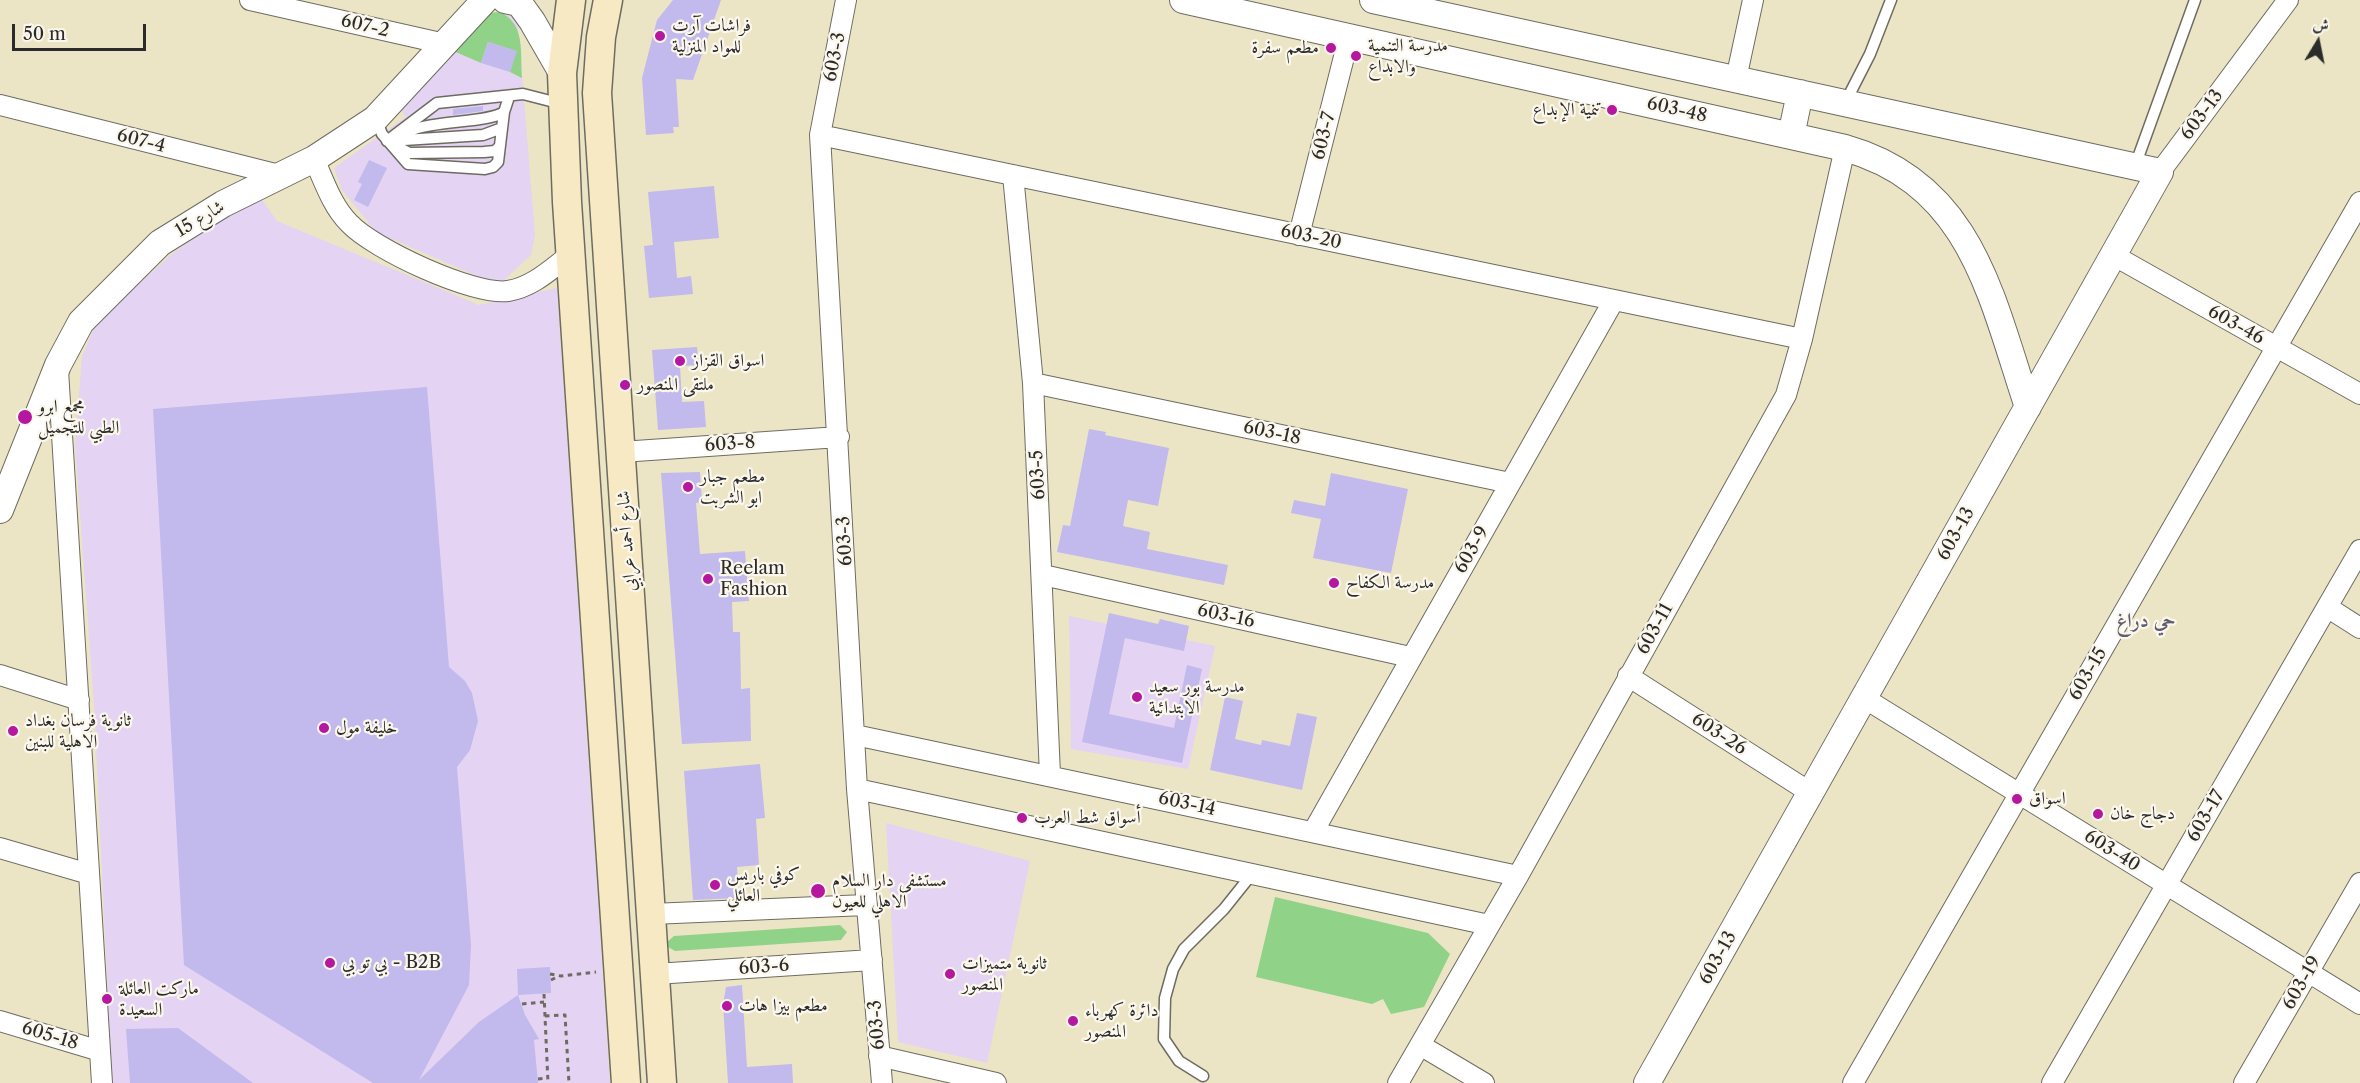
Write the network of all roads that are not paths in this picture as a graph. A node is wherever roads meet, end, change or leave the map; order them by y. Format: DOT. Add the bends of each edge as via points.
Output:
graph roads {
  1 [pos="250,0"];
  2 [pos="505,0"];
  3 [pos="571,0"];
  4 [pos="608,0"];
  5 [pos="846,0"];
  6 [pos="1183,0"];
  7 [pos="1373,0"];
  8 [pos="1753,0"];
  9 [pos="1891,0"];
  10 [pos="2195,0"];
  11 [pos="2288,0"];
  12 [pos="482,4"];
  13 [pos="1280,11"];
  14 [pos="1349,37"];
  15 [pos="445,44"];
  16 [pos="562,73"];
  17 [pos="1736,79"];
  18 [pos="1800,93"];
  19 [pos="509,97"];
  20 [pos="1845,103"];
  21 [pos="563,104"];
  22 [pos="0,105"];
  23 [pos="504,112"];
  24 [pos="502,128"];
  25 [pos="381,130"];
  26 [pos="820,135"];
  27 [pos="1791,136"];
  28 [pos="500,146"];
  29 [pos="1845,148"];
  30 [pos="314,159"];
  31 [pos="2147,169"];
  32 [pos="1013,175"];
  33 [pos="283,176"];
  34 [pos="2360,202"];
  35 [pos="1299,235"];
  36 [pos="570,254"];
  37 [pos="2113,255"];
  38 [pos="1614,300"];
  39 [pos="1802,339"];
  40 [pos="2276,347"];
  41 [pos="58,365"];
  42 [pos="1034,383"];
  43 [pos="2360,394"];
  44 [pos="2028,407"];
  45 [pos="839,437"];
  46 [pos="621,452"];
  47 [pos="1510,483"];
  48 [pos="0,510"];
  49 [pos="2360,550"];
  50 [pos="1043,575"];
  51 [pos="2327,607"];
  52 [pos="2360,628"];
  53 [pos="1410,657"];
  54 [pos="0,675"];
  55 [pos="1628,676"];
  56 [pos="1863,698"];
  57 [pos="78,700"];
  58 [pos="855,735"];
  59 [pos="1050,775"];
  60 [pos="857,789"];
  61 [pos="1810,793"];
  62 [pos="2019,794"];
  63 [pos="1313,832"];
  64 [pos="0,848"];
  65 [pos="89,874"];
  66 [pos="1252,874"];
  67 [pos="1518,876"];
  68 [pos="2360,883"];
  69 [pos="2167,885"];
  70 [pos="866,905"];
  71 [pos="651,914"];
  72 [pos="1489,925"];
  73 [pos="872,960"];
  74 [pos="2308,972"];
  75 [pos="655,974"];
  76 [pos="2360,1004"];
  77 [pos="0,1021"];
  78 [pos="1420,1045"];
  79 [pos="100,1051"];
  80 [pos="879,1056"];
  81 [pos="1203,1076"];
  82 [pos="102,1083"];
  83 [pos="626,1083"];
  84 [pos="662,1083"];
  85 [pos="882,1083"];
  86 [pos="996,1083"];
  87 [pos="1398,1083"];
  88 [pos="1484,1083"];
  89 [pos="1647,1083"];
  90 [pos="1853,1083"];
  91 [pos="2052,1083"];
  92 [pos="2244,1083"];
  1 -- 15 [label="street, 607-2"];
  2 -- 12 [label="street"];
  2 -- 16 [label="street" via="519,3"];
  3 -- 16 [label="main road, شارع أحمد عرابي"];
  4 -- 46 [label="main road, شارع أحمد عرابي" via="597,93"];
  5 -- 26 [label="street, 603-3"];
  6 -- 13 [label="street, 603-48"];
  7 -- 17 [label="street"];
  8 -- 17 [label="street"];
  9 -- 20 [label="lane"];
  10 -- 31 [label="lane"];
  11 -- 31 [label="street, 603-13"];
  12 -- 15 [label="street, شارع 15"];
  13 -- 14 [label="street, 603-48"];
  14 -- 27 [label="street, 603-48"];
  14 -- 35 [label="street, 603-7"];
  15 -- 25 [label="street, شارع 15"];
  16 -- 21 [label="main road, شارع أحمد عرابي"];
  17 -- 18 [label="street"];
  18 -- 20 [label="street"];
  18 -- 27 [label="street"];
  19 -- 21 [label="lane" via="523,94"];
  19 -- 23 [label="lane"];
  19 -- 25 [label="lane" via="437,103"];
  20 -- 31 [label="street"];
  21 -- 36 [label="main road, شارع أحمد عرابي"];
  22 -- 33 [label="street, 607-4"];
  23 -- 24 [label="lane"];
  23 -- 25 [label="lane"];
  24 -- 25 [label="lane" via="483,135"];
  24 -- 28 [label="lane"];
  25 -- 28 [label="lane" via="409,153 484,152"];
  25 -- 28 [label="lane" via="408,164 493,167 498,162"];
  25 -- 30 [label="street, شارع 15"];
  26 -- 32 [label="street, 603-20"];
  26 -- 45 [label="street, 603-3"];
  27 -- 29 [label="street, 603-48"];
  29 -- 39 [label="street, 603-11"];
  29 -- 44 [label="street, 603-48" via="1882,160 1908,176 1931,194 1956,224 1989,294"];
  30 -- 33 [label="street, شارع 15"];
  30 -- 36 [label="street" via="340,212 359,233 387,251 482,290 507,291 530,284"];
  31 -- 37 [label="street, 603-13"];
  32 -- 35 [label="street, 603-20"];
  32 -- 42 [label="street, 603-5"];
  33 -- 41 [label="street, شارع 15" via="224,204 160,243 81,322"];
  34 -- 40 [label="street, 603-15"];
  35 -- 38 [label="street, 603-20"];
  36 -- 83 [label="main road, شارع أحمد عرابي"];
  37 -- 40 [label="street, 603-46"];
  37 -- 44 [label="street, 603-13"];
  38 -- 39 [label="street, 603-20"];
  38 -- 47 [label="street, 603-9"];
  39 -- 55 [label="street, 603-11" via="1786,395"];
  40 -- 43 [label="street, 603-46"];
  40 -- 62 [label="street, 603-15"];
  41 -- 48 [label="street, شارع 15"];
  41 -- 57 [label="street"];
  42 -- 47 [label="street, 603-18"];
  42 -- 50 [label="street, 603-5"];
  44 -- 56 [label="street, 603-13"];
  45 -- 46 [label="street, 603-8"];
  45 -- 58 [label="street, 603-3"];
  46 -- 71 [label="main road, شارع أحمد عرابي"];
  47 -- 53 [label="street, 603-9"];
  49 -- 51 [label="street, 603-17"];
  50 -- 53 [label="street, 603-16"];
  50 -- 59 [label="street, 603-5"];
  51 -- 52 [label="street"];
  51 -- 69 [label="street, 603-17"];
  53 -- 63 [label="street, 603-9"];
  54 -- 57 [label="street"];
  55 -- 61 [label="street, 603-26"];
  55 -- 67 [label="street, 603-11"];
  56 -- 61 [label="street, 603-13"];
  56 -- 62 [label="street, 603-40"];
  57 -- 65 [label="street"];
  58 -- 59 [label="street, 603-14"];
  58 -- 60 [label="street, 603-3"];
  59 -- 63 [label="street, 603-14"];
  60 -- 66 [label="street"];
  60 -- 70 [label="street, 603-3"];
  61 -- 89 [label="street, 603-13"];
  62 -- 69 [label="street, 603-40"];
  62 -- 90 [label="street, 603-15"];
  63 -- 67 [label="street, 603-14"];
  64 -- 65 [label="street"];
  65 -- 79 [label="street"];
  66 -- 72 [label="street"];
  66 -- 81 [label="lane" via="1184,949 1173,969 1165,998 1164,1039 1179,1062"];
  67 -- 72 [label="street, 603-11"];
  68 -- 74 [label="street, 603-19"];
  69 -- 74 [label="street, 603-40"];
  69 -- 91 [label="street, 603-17"];
  70 -- 71 [label="street"];
  70 -- 73 [label="street, 603-3"];
  71 -- 75 [label="main road, شارع أحمد عرابي"];
  72 -- 78 [label="street, 603-11"];
  73 -- 75 [label="street, 603-6"];
  73 -- 80 [label="street, 603-3"];
  74 -- 76 [label="street, 603-40"];
  74 -- 92 [label="street, 603-19"];
  75 -- 84 [label="main road, شارع أحمد عرابي"];
  77 -- 79 [label="street, 605-18"];
  78 -- 87 [label="street, 603-11"];
  78 -- 88 [label="street"];
  79 -- 82 [label="street"];
  80 -- 85 [label="street, 603-3"];
  80 -- 86 [label="street"];
}
